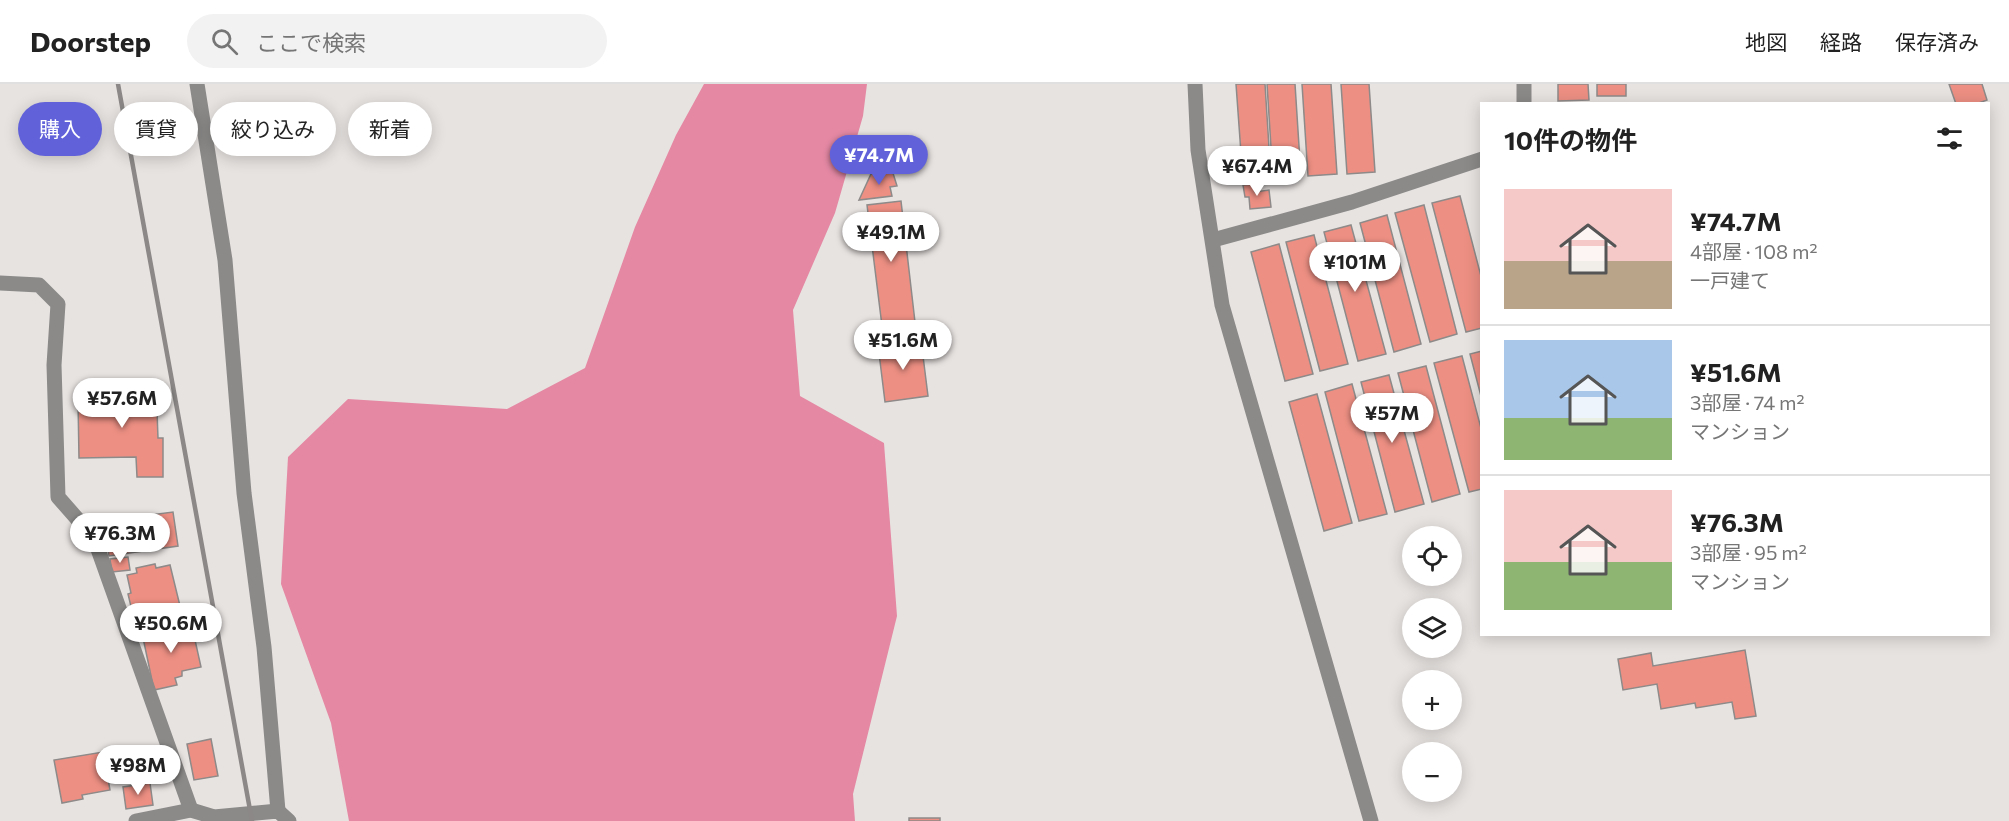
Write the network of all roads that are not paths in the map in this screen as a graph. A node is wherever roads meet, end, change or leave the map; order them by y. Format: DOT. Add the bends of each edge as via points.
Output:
graph roads {
  1 [pos="197,84"];
  2 [pos="1195,84"];
  3 [pos="1524,84"];
  4 [pos="1524,102"];
  5 [pos="1480,160"];
  6 [pos="1213,240"];
  7 [pos="0,283"];
  8 [pos="191,810"];
  9 [pos="283,816"];
  10 [pos="136,821"];
  11 [pos="1371,821"];
  1 -- 9 [label="street" via="225,260 244,493"];
  2 -- 6 [label="street" via="1198,150"];
  3 -- 4 [label="street"];
  5 -- 6 [label="street" via="1352,202"];
  6 -- 11 [label="street" via="1222,305"];
  7 -- 8 [label="street" via="39,285 58,304 54,365 58,497 94,538"];
  8 -- 9 [label="street" via="214,817"];
  8 -- 10 [label="street"];
}
